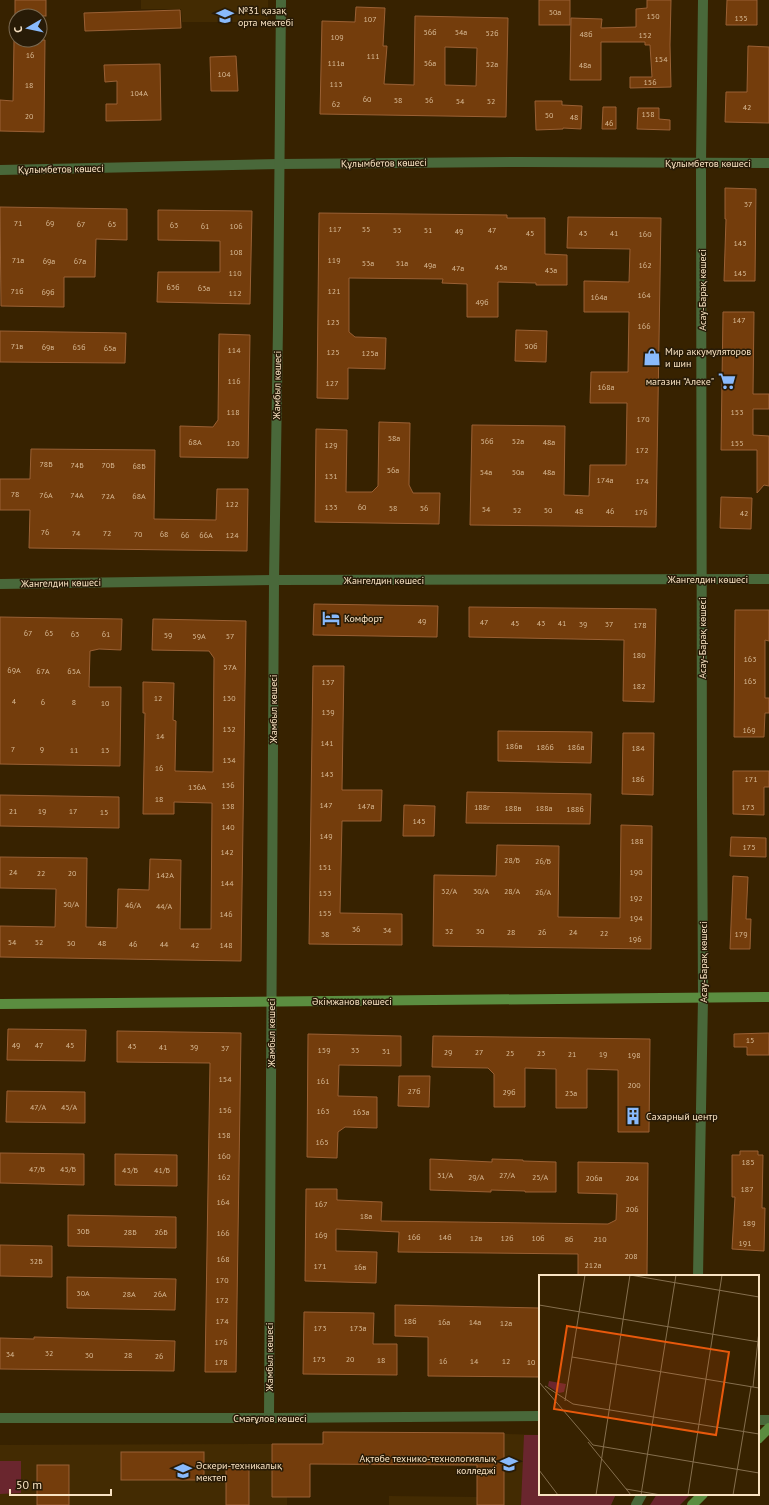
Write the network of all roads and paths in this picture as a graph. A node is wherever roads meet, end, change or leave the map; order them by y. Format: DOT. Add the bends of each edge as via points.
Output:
graph roads {
  1 [pos="281,0"];
  2 [pos="702,0"];
  3 [pos="701,163"];
  4 [pos="769,163"];
  5 [pos="280,164"];
  6 [pos="0,170"];
  7 [pos="702,579"];
  8 [pos="769,579"];
  9 [pos="274,580"];
  10 [pos="0,584"];
  11 [pos="764,997"];
  12 [pos="703,998"];
  13 [pos="271,1001"];
  14 [pos="0,1004"];
  15 [pos="698,1275"];
  16 [pos="539,1416"];
  17 [pos="0,1418"];
  18 [pos="269,1418"];
  19 [pos="769,1428"];
  20 [pos="759,1438"];
  21 [pos="702,1495"];
  22 [pos="692,1505"];
  1 -- 5 [label="street, Жамбыл көшесі"];
  2 -- 3 [label="street, Асау-Барақ көшесі"];
  3 -- 4 [label="street, Құлымбетов көшесі"];
  3 -- 5 [label="street, Құлымбетов көшесі"];
  3 -- 7 [label="street, Асау-Барақ көшесі"];
  5 -- 6 [label="street, Құлымбетов көшесі"];
  5 -- 9 [label="street, Жамбыл көшесі"];
  7 -- 8 [label="street, Жангелдин көшесі"];
  7 -- 9 [label="street, Жангелдин көшесі"];
  7 -- 12 [label="street, Асау-Барақ көшесі"];
  9 -- 10 [label="street, Жангелдин көшесі"];
  9 -- 13 [label="street, Жамбыл көшесі"];
  11 -- 12 [label="main road, Әкімжанов көшесі"];
  12 -- 13 [label="main road, Әкімжанов көшесі"];
  12 -- 15 [label="street, Асау-Барақ көшесі"];
  13 -- 14 [label="main road, Әкімжанов көшесі"];
  13 -- 18 [label="street, Жамбыл көшесі"];
  16 -- 18 [label="street, Смағұлов көшесі"];
  17 -- 18 [label="street, Смағұлов көшесі"];
  19 -- 20 [label="main road"];
  21 -- 22 [label="main road"];
}
